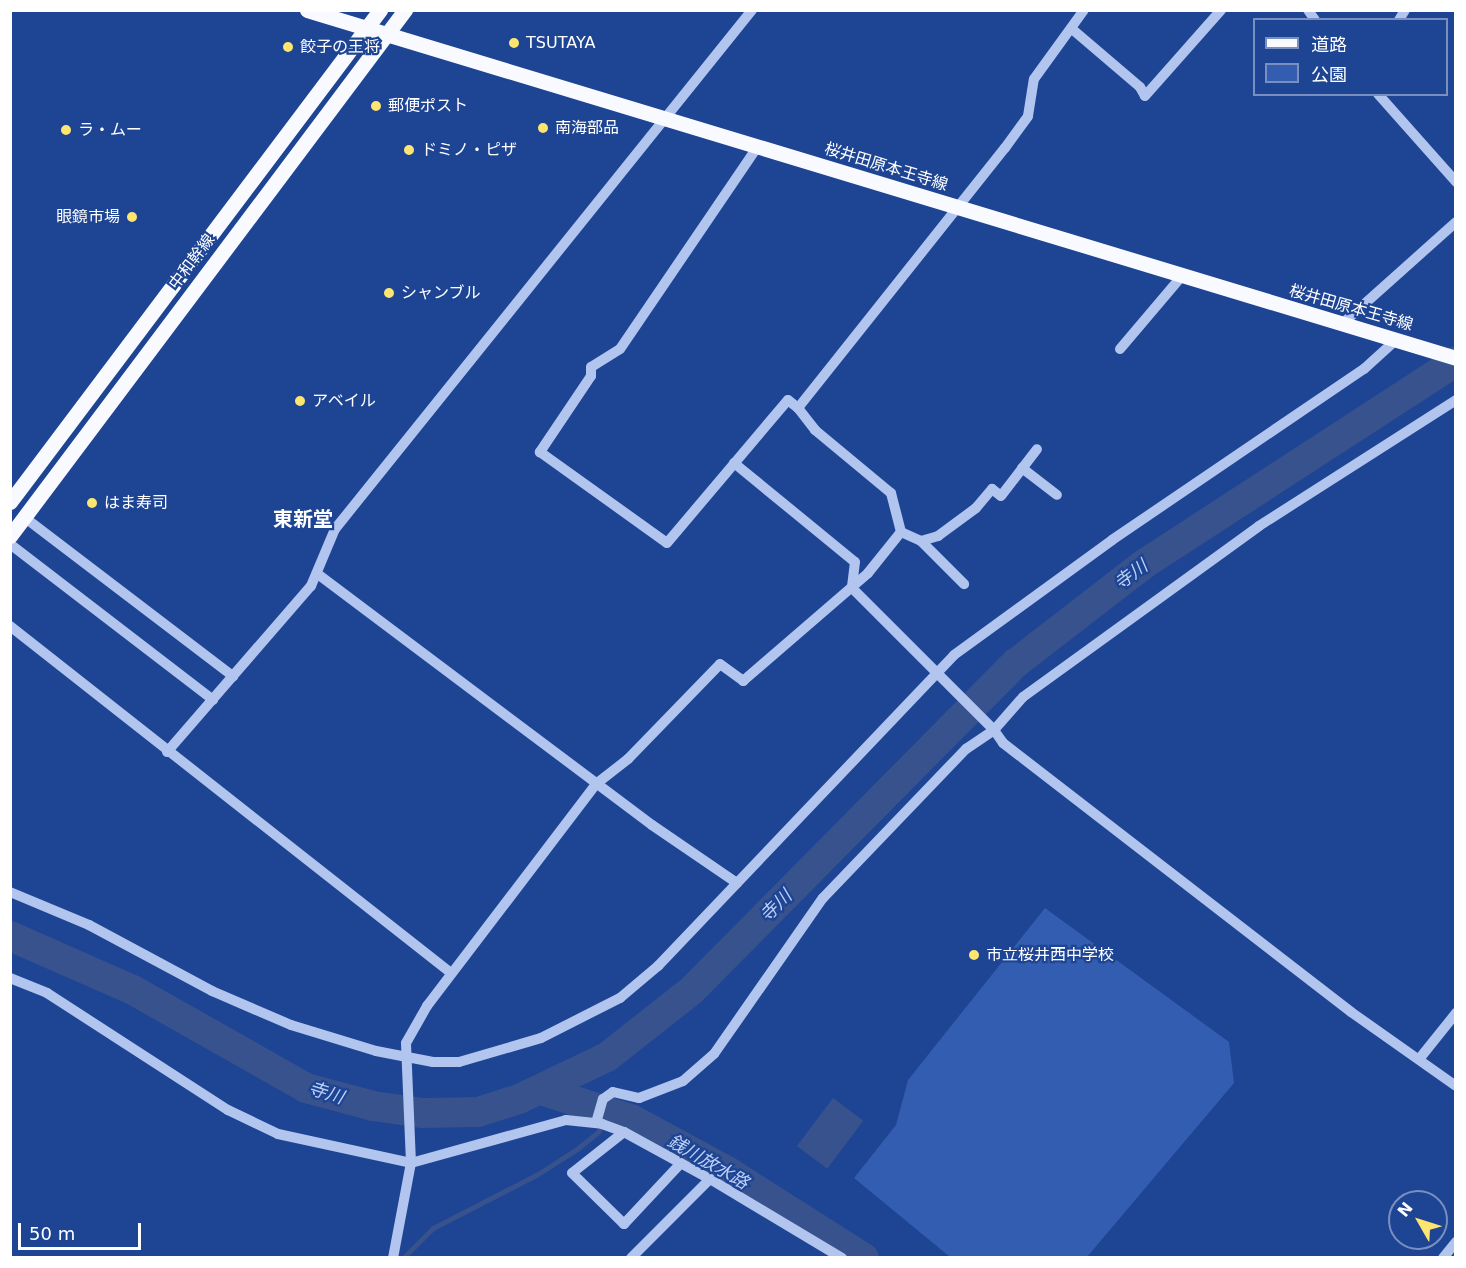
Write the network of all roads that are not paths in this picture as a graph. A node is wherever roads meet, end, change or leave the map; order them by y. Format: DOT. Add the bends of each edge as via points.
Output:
graph roads {
  1 [pos="307,10"];
  2 [pos="380,10"];
  3 [pos="405,10"];
  4 [pos="752,10"];
  5 [pos="1084,10"];
  6 [pos="1221,10"];
  7 [pos="366,28"];
  8 [pos="1072,30"];
  9 [pos="388,34"];
  10 [pos="1380,96"];
  11 [pos="667,118"];
  12 [pos="758,146"];
  13 [pos="1455,182"];
  14 [pos="956,208"];
  15 [pos="1455,222"];
  16 [pos="1182,276"];
  17 [pos="1342,324"];
  18 [pos="1404,341"];
  19 [pos="1120,349"];
  20 [pos="1455,358"];
  21 [pos="1455,400"];
  22 [pos="798,408"];
  23 [pos="1037,449"];
  24 [pos="734,463"];
  25 [pos="1022,468"];
  26 [pos="1057,495"];
  27 [pos="10,502"];
  28 [pos="24,517"];
  29 [pos="901,532"];
  30 [pos="10,536"];
  31 [pos="921,541"];
  32 [pos="10,544"];
  33 [pos="319,575"];
  34 [pos="964,584"];
  35 [pos="852,588"];
  36 [pos="10,626"];
  37 [pos="233,676"];
  38 [pos="940,679"];
  39 [pos="213,700"];
  40 [pos="990,727"];
  41 [pos="167,752"];
  42 [pos="596,784"];
  43 [pos="737,883"];
  44 [pos="10,892"];
  45 [pos="451,974"];
  46 [pos="10,978"];
  47 [pos="1455,1013"];
  48 [pos="1420,1058"];
  49 [pos="407,1063"];
  50 [pos="1455,1086"];
  51 [pos="603,1125"];
  52 [pos="624,1132"];
  53 [pos="411,1158"];
  54 [pos="681,1163"];
  55 [pos="710,1179"];
  56 [pos="1455,1242"];
  57 [pos="393,1257"];
  58 [pos="631,1257"];
  59 [pos="842,1257"];
  60 [pos="1443,1257"];
  1 -- 7 [label="main road, 桜井田原本王寺線"];
  2 -- 7 [label="main road, 中和幹線"];
  3 -- 9 [label="main road, 中和幹線"];
  4 -- 11 [label="street"];
  5 -- 8 [label="street"];
  6 -- 8 [label="street" via="1145,96 1140,87"];
  7 -- 9 [label="main road, 桜井田原本王寺線"];
  7 -- 27 [label="main road, 中和幹線"];
  8 -- 14 [label="street" via="1034,79 1028,116"];
  9 -- 11 [label="main road, 桜井田原本王寺線"];
  9 -- 28 [label="main road, 中和幹線"];
  10 -- 13 [label="street"];
  11 -- 12 [label="main road, 桜井田原本王寺線"];
  11 -- 33 [label="street" via="335,529"];
  12 -- 14 [label="main road, 桜井田原本王寺線"];
  12 -- 24 [label="street" via="620,349 591,367 591,376 540,452 667,543"];
  14 -- 16 [label="main road, 桜井田原本王寺線"];
  14 -- 22 [label="street"];
  15 -- 17 [label="street"];
  16 -- 17 [label="main road, 桜井田原本王寺線"];
  16 -- 19 [label="street"];
  17 -- 18 [label="main road, 桜井田原本王寺線"];
  18 -- 20 [label="main road, 桜井田原本王寺線"];
  18 -- 38 [label="street" via="1119,535 954,655"];
  21 -- 40 [label="street" via="1259,526 1137,611 1023,696"];
  22 -- 24 [label="street" via="788,400"];
  22 -- 29 [label="street" via="815,430 891,493"];
  23 -- 25 [label="street"];
  24 -- 35 [label="street" via="855,562"];
  25 -- 26 [label="street"];
  25 -- 31 [label="street" via="1000,496 992,489 976,508 938,536"];
  28 -- 30 [label="main road, 中和幹線"];
  28 -- 37 [label="street"];
  29 -- 31 [label="street"];
  29 -- 35 [label="street"];
  31 -- 34 [label="street"];
  32 -- 39 [label="street"];
  33 -- 37 [label="street"];
  33 -- 42 [label="street"];
  35 -- 38 [label="street"];
  35 -- 42 [label="street" via="743,681 720,664 628,759"];
  36 -- 41 [label="street"];
  37 -- 39 [label="street"];
  38 -- 40 [label="street"];
  38 -- 43 [label="street"];
  39 -- 41 [label="street"];
  40 -- 48 [label="street" via="1003,743 1185,885 1351,1012"];
  40 -- 51 [label="street" via="823,898 714,1054 683,1081 639,1098 613,1092 603,1099"];
  41 -- 45 [label="street"];
  42 -- 43 [label="street"];
  42 -- 45 [label="street"];
  43 -- 49 [label="street" via="658,966 620,998 579,1022 472,1059"];
  44 -- 49 [label="street" via="50,906 212,991 291,1025"];
  45 -- 49 [label="street" via="411,1032 406,1043"];
  46 -- 53 [label="street" via="47,993 228,1110 278,1134"];
  47 -- 48 [label="street"];
  48 -- 50 [label="street"];
  49 -- 53 [label="street"];
  51 -- 52 [label="street"];
  51 -- 53 [label="street" via="566,1120"];
  52 -- 54 [label="street"];
  52 -- 54 [label="street" via="572,1173 624,1224"];
  53 -- 57 [label="street"];
  54 -- 55 [label="street"];
  55 -- 58 [label="street"];
  55 -- 59 [label="street"];
  56 -- 60 [label="street"];
}
